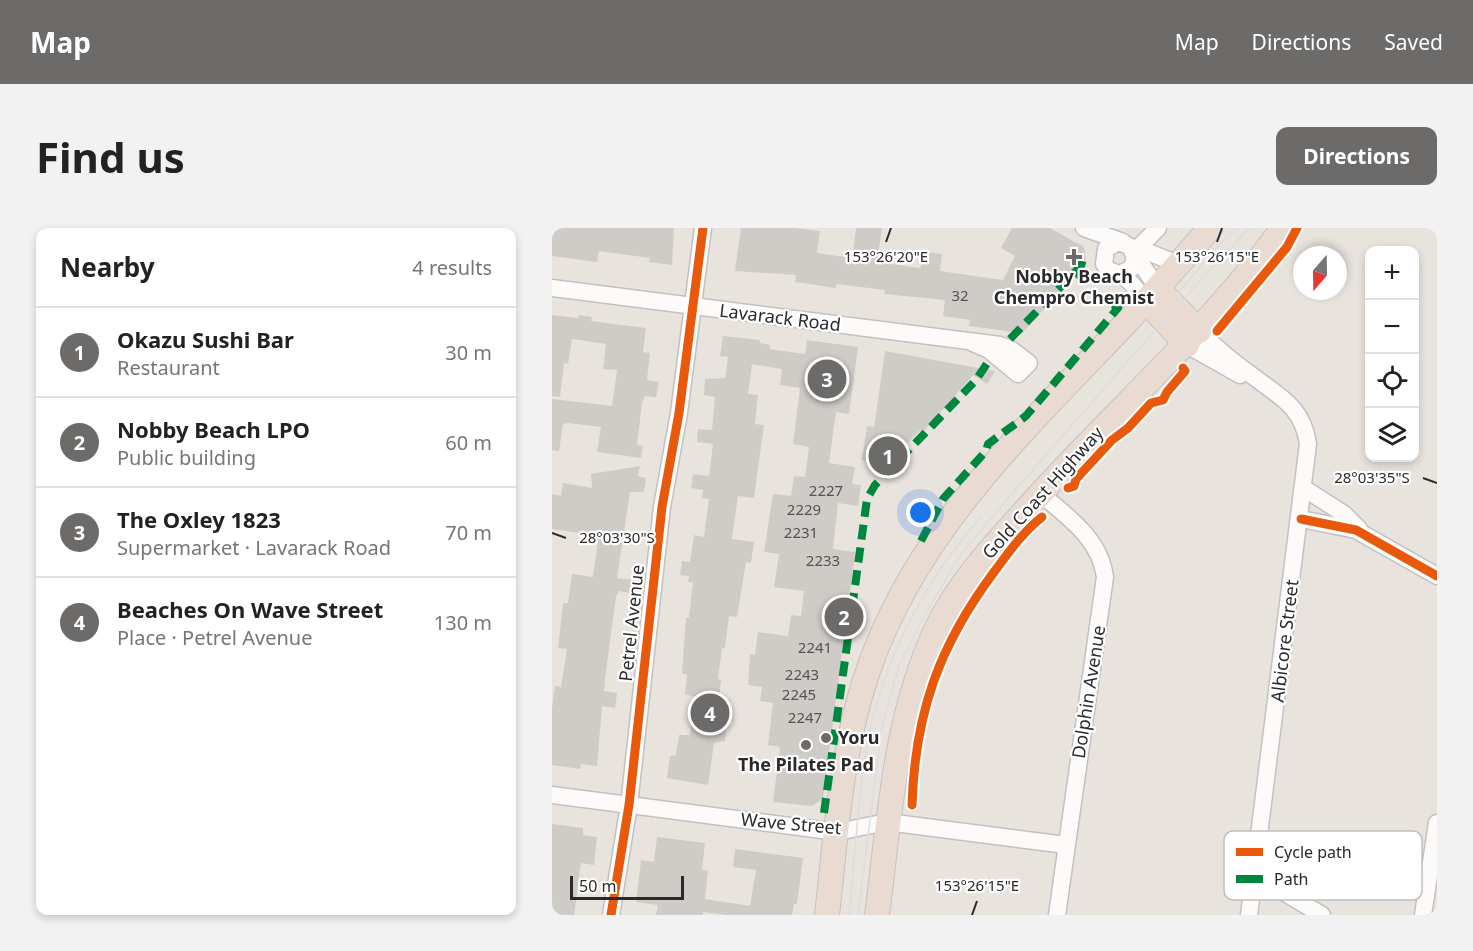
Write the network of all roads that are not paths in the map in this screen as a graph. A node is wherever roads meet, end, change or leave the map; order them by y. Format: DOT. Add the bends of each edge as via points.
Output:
graph roads {
  1 [pos="703,228"];
  2 [pos="1082,228"];
  3 [pos="1158,228"];
  4 [pos="1210,228"];
  5 [pos="1283,228"];
  6 [pos="1132,247"];
  7 [pos="1103,261"];
  8 [pos="1178,264"];
  9 [pos="1120,274"];
  10 [pos="552,288"];
  11 [pos="1152,295"];
  12 [pos="693,307"];
  13 [pos="1193,338"];
  14 [pos="1023,368"];
  15 [pos="1305,489"];
  16 [pos="1041,494"];
  17 [pos="1301,519"];
  18 [pos="1365,533"];
  19 [pos="1437,576"];
  20 [pos="552,795"];
  21 [pos="629,805"];
  22 [pos="887,822"];
  23 [pos="1437,823"];
  24 [pos="1261,831"];
  25 [pos="837,832"];
  26 [pos="1066,845"];
  27 [pos="1251,900"];
  28 [pos="1297,900"];
  29 [pos="611,915"];
  30 [pos="827,915"];
  31 [pos="877,915"];
  32 [pos="1057,915"];
  33 [pos="1249,915"];
  34 [pos="1322,915"];
  35 [pos="1423,915"];
  1 -- 12 [label="street, Petrel Avenue"];
  2 -- 6 [label="street"];
  2 -- 7 [label="street" via="1095,242"];
  3 -- 6 [label="street"];
  4 -- 8 [label="highway"];
  5 -- 13 [label="highway, Gold Coast Highway"];
  6 -- 7 [label="street" via="1110,245"];
  6 -- 8 [label="street"];
  6 -- 9 [label="street" via="1133,265"];
  6 -- 11 [label="street"];
  7 -- 9 [label="street" via="1110,271"];
  8 -- 11 [label="highway"];
  9 -- 11 [label="street"];
  10 -- 12 [label="street, Lavarack Road"];
  11 -- 13 [label="highway"];
  11 -- 25 [label="highway" via="1043,408 972,490 911,577 885,625 858,702"];
  12 -- 14 [label="street, Lavarack Road" via="1004,346"];
  12 -- 21 [label="street, Petrel Avenue" via="662,507"];
  13 -- 15 [label="street, Albicore Street" via="1226,369 1263,384 1287,400 1303,422 1308,444"];
  13 -- 16 [label="highway, Gold Coast Highway"];
  15 -- 17 [label="street, Albicore Street"];
  15 -- 18 [label="street"];
  16 -- 22 [label="highway, Gold Coast Highway" via="973,572 938,626 910,701"];
  16 -- 26 [label="street, Dolphin Avenue" via="1098,549 1105,577"];
  17 -- 18 [label="street"];
  17 -- 24 [label="street, Albicore Street"];
  18 -- 19 [label="street"];
  20 -- 21 [label="street, Wave Street"];
  21 -- 25 [label="street, Wave Street"];
  21 -- 29 [label="street, Petrel Avenue"];
  22 -- 25 [label="street, Wave Street"];
  22 -- 26 [label="street, Wave Street"];
  22 -- 31 [label="highway, Gold Coast Highway"];
  23 -- 35 [label="street"];
  25 -- 30 [label="highway"];
  26 -- 32 [label="street, Dolphin Avenue"];
  27 -- 33 [label="street, Albicore Street"];
  28 -- 34 [label="street"];
}
